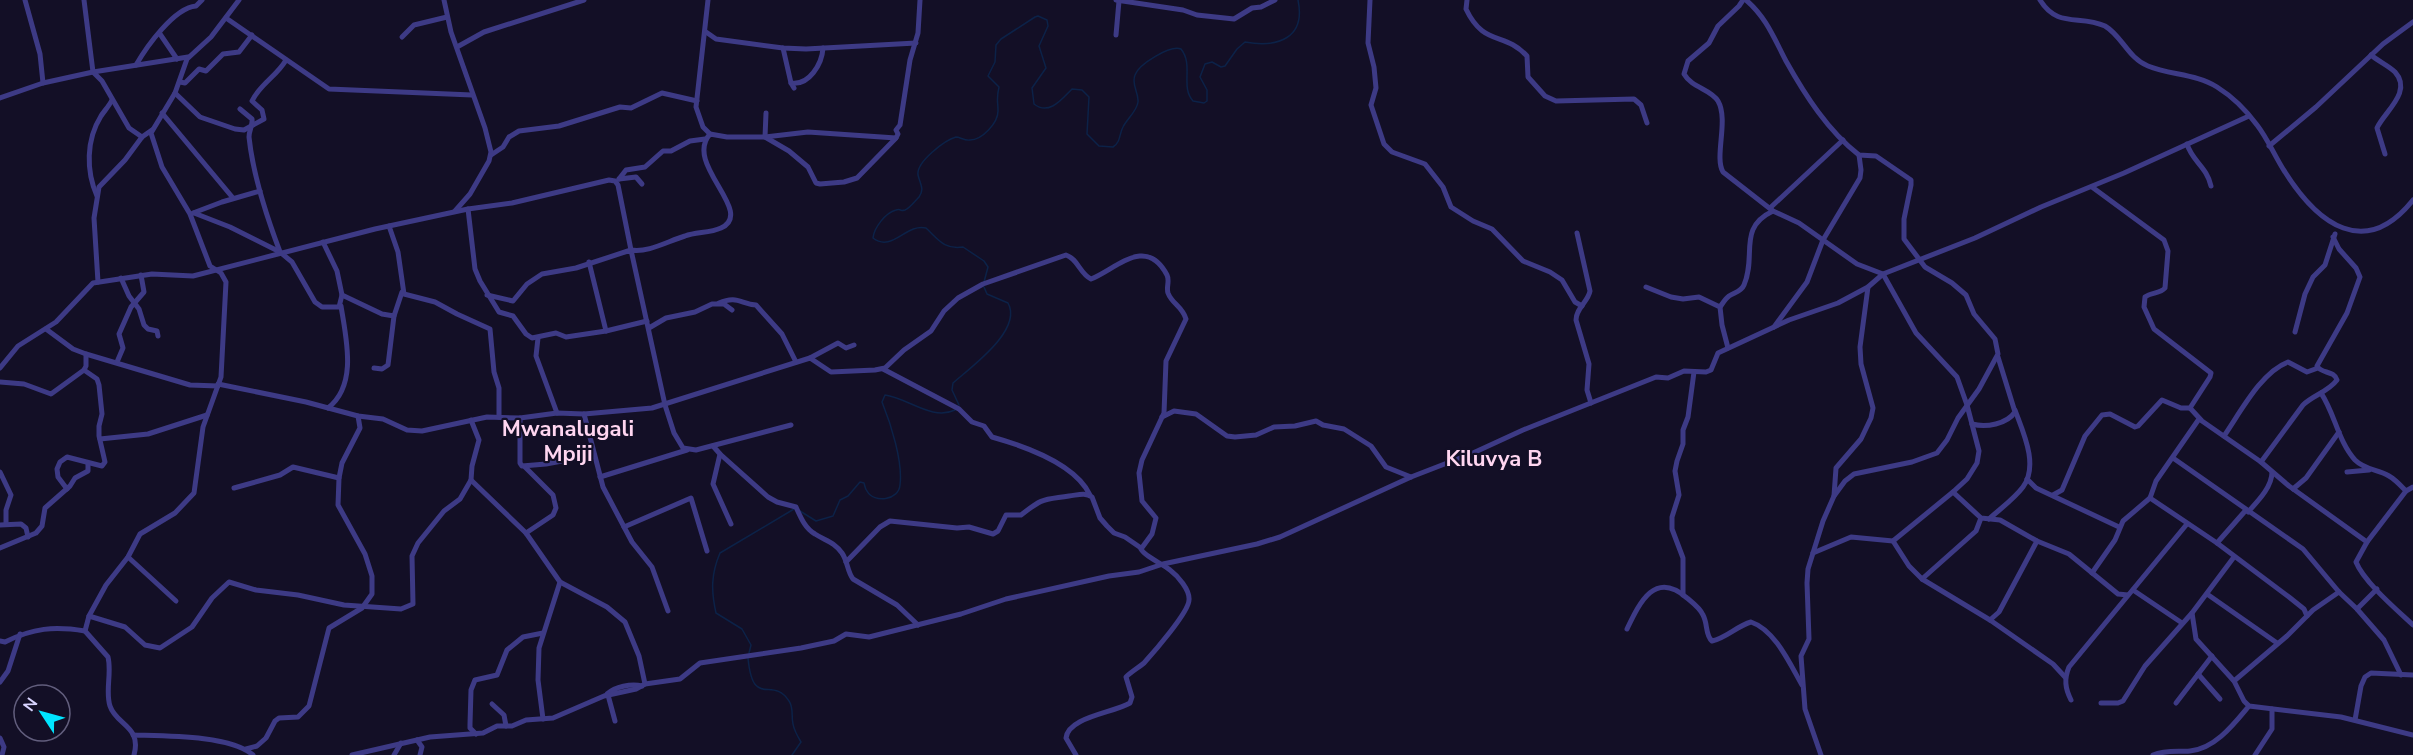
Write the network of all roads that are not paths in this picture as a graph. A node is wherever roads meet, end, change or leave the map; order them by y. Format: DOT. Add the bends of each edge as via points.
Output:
graph roads {
  1 [pos="26,0"];
  2 [pos="84,0"];
  3 [pos="202,0"];
  4 [pos="239,0"];
  5 [pos="444,0"];
  6 [pos="585,0"];
  7 [pos="708,0"];
  8 [pos="920,0"];
  9 [pos="1275,0"];
  10 [pos="1370,0"];
  11 [pos="1467,0"];
  12 [pos="1744,0"];
  13 [pos="2040,0"];
  14 [pos="1118,1"];
  15 [pos="447,17"];
  16 [pos="226,18"];
  17 [pos="2413,22"];
  18 [pos="706,32"];
  19 [pos="160,34"];
  20 [pos="252,35"];
  21 [pos="1116,35"];
  22 [pos="402,37"];
  23 [pos="916,44"];
  24 [pos="457,47"];
  25 [pos="783,48"];
  26 [pos="823,48"];
  27 [pos="190,56"];
  28 [pos="2371,56"];
  29 [pos="177,59"];
  30 [pos="286,60"];
  31 [pos="136,65"];
  32 [pos="93,72"];
  33 [pos="180,81"];
  34 [pos="43,82"];
  35 [pos="175,93"];
  36 [pos="472,95"];
  37 [pos="0,98"];
  38 [pos="112,100"];
  39 [pos="697,101"];
  40 [pos="240,109"];
  41 [pos="162,113"];
  42 [pos="766,113"];
  43 [pos="2249,116"];
  44 [pos="1647,123"];
  45 [pos="251,126"];
  46 [pos="152,130"];
  47 [pos="710,134"];
  48 [pos="142,137"];
  49 [pos="765,137"];
  50 [pos="896,138"];
  51 [pos="705,140"];
  52 [pos="1843,140"];
  53 [pos="2187,144"];
  54 [pos="2269,146"];
  55 [pos="2385,154"];
  56 [pos="1859,155"];
  57 [pos="491,156"];
  58 [pos="617,180"];
  59 [pos="642,184"];
  60 [pos="2211,186"];
  61 [pos="2092,187"];
  62 [pos="260,191"];
  63 [pos="98,198"];
  64 [pos="233,198"];
  65 [pos="2413,200"];
  66 [pos="468,209"];
  67 [pos="1772,209"];
  68 [pos="454,212"];
  69 [pos="192,214"];
  70 [pos="389,226"];
  71 [pos="1577,234"];
  72 [pos="1823,240"];
  73 [pos="323,242"];
  74 [pos="631,250"];
  75 [pos="280,252"];
  76 [pos="1921,261"];
  77 [pos="589,262"];
  78 [pos="218,271"];
  79 [pos="1883,274"];
  80 [pos="141,275"];
  81 [pos="121,278"];
  82 [pos="98,282"];
  83 [pos="1646,287"];
  84 [pos="1868,287"];
  85 [pos="402,292"];
  86 [pos="488,294"];
  87 [pos="342,295"];
  88 [pos="135,303"];
  89 [pos="719,303"];
  90 [pos="341,306"];
  91 [pos="1582,306"];
  92 [pos="1720,307"];
  93 [pos="732,310"];
  94 [pos="394,316"];
  95 [pos="647,321"];
  96 [pos="649,328"];
  97 [pos="1773,328"];
  98 [pos="46,329"];
  99 [pos="606,331"];
  100 [pos="2295,332"];
  101 [pos="158,336"];
  102 [pos="538,339"];
  103 [pos="854,345"];
  104 [pos="1728,348"];
  105 [pos="86,354"];
  106 [pos="1998,357"];
  107 [pos="810,358"];
  108 [pos="117,362"];
  109 [pos="796,362"];
  110 [pos="0,368"];
  111 [pos="374,368"];
  112 [pos="2318,368"];
  113 [pos="883,369"];
  114 [pos="84,370"];
  115 [pos="1694,372"];
  116 [pos="0,382"];
  117 [pos="218,385"];
  118 [pos="2321,393"];
  119 [pos="1591,403"];
  120 [pos="665,405"];
  121 [pos="1967,405"];
  122 [pos="328,408"];
  123 [pos="2190,408"];
  124 [pos="2015,410"];
  125 [pos="557,413"];
  126 [pos="584,414"];
  127 [pos="207,415"];
  128 [pos="358,416"];
  129 [pos="499,417"];
  130 [pos="1162,417"];
  131 [pos="520,418"];
  132 [pos="2199,418"];
  133 [pos="471,420"];
  134 [pos="1972,424"];
  135 [pos="791,425"];
  136 [pos="1982,426"];
  137 [pos="2339,432"];
  138 [pos="1976,434"];
  139 [pos="2224,436"];
  140 [pos="100,439"];
  141 [pos="713,446"];
  142 [pos="687,450"];
  143 [pos="720,454"];
  144 [pos="594,455"];
  145 [pos="2173,458"];
  146 [pos="2261,462"];
  147 [pos="88,463"];
  148 [pos="525,466"];
  149 [pos="2370,470"];
  150 [pos="0,472"];
  151 [pos="2272,472"];
  152 [pos="2347,472"];
  153 [pos="600,477"];
  154 [pos="1411,477"];
  155 [pos="339,478"];
  156 [pos="2027,479"];
  157 [pos="471,480"];
  158 [pos="2413,487"];
  159 [pos="234,488"];
  160 [pos="67,489"];
  161 [pos="2293,489"];
  162 [pos="2406,491"];
  163 [pos="1953,492"];
  164 [pos="1090,495"];
  165 [pos="2053,495"];
  166 [pos="1834,496"];
  167 [pos="2150,498"];
  168 [pos="2247,511"];
  169 [pos="1981,518"];
  170 [pos="1989,519"];
  171 [pos="3,524"];
  172 [pos="731,524"];
  173 [pos="2187,524"];
  174 [pos="624,527"];
  175 [pos="2119,527"];
  176 [pos="526,533"];
  177 [pos="28,537"];
  178 [pos="1893,541"];
  179 [pos="2037,541"];
  180 [pos="2367,542"];
  181 [pos="2217,543"];
  182 [pos="0,548"];
  183 [pos="1141,548"];
  184 [pos="707,551"];
  185 [pos="1813,553"];
  186 [pos="128,557"];
  187 [pos="2234,557"];
  188 [pos="846,562"];
  189 [pos="1162,564"];
  190 [pos="2092,573"];
  191 [pos="1922,579"];
  192 [pos="560,582"];
  193 [pos="2377,589"];
  194 [pos="2131,592"];
  195 [pos="2339,592"];
  196 [pos="2118,594"];
  197 [pos="2207,594"];
  198 [pos="1683,595"];
  199 [pos="176,601"];
  200 [pos="2121,605"];
  201 [pos="362,608"];
  202 [pos="2304,609"];
  203 [pos="2357,609"];
  204 [pos="2313,610"];
  205 [pos="668,611"];
  206 [pos="2192,613"];
  207 [pos="89,616"];
  208 [pos="2307,616"];
  209 [pos="1990,620"];
  210 [pos="2182,622"];
  211 [pos="918,625"];
  212 [pos="2413,625"];
  213 [pos="1627,629"];
  214 [pos="85,631"];
  215 [pos="543,633"];
  216 [pos="20,634"];
  217 [pos="0,642"];
  218 [pos="2277,643"];
  219 [pos="2212,656"];
  220 [pos="2198,674"];
  221 [pos="2401,675"];
  222 [pos="2413,675"];
  223 [pos="2065,677"];
  224 [pos="2234,681"];
  225 [pos="0,682"];
  226 [pos="643,685"];
  227 [pos="1803,686"];
  228 [pos="607,695"];
  229 [pos="2220,699"];
  230 [pos="2071,700"];
  231 [pos="2101,703"];
  232 [pos="2176,703"];
  233 [pos="492,704"];
  234 [pos="2249,706"];
  235 [pos="2271,709"];
  236 [pos="543,718"];
  237 [pos="2355,720"];
  238 [pos="615,721"];
  239 [pos="506,726"];
  240 [pos="476,734"];
  241 [pos="133,735"];
  242 [pos="2413,735"];
  243 [pos="0,738"];
  244 [pos="417,740"];
  245 [pos="400,743"];
  246 [pos="246,749"];
  247 [pos="2,755"];
  248 [pos="134,755"];
  249 [pos="253,755"];
  250 [pos="352,755"];
  251 [pos="394,755"];
  252 [pos="420,755"];
  253 [pos="1076,755"];
  254 [pos="1821,755"];
  255 [pos="2153,755"];
  256 [pos="2255,755"];
  1 -- 34 [label="street"];
  2 -- 32 [label="street"];
  3 -- 19 [label="street" via="177,14"];
  4 -- 16 [label="street"];
  5 -- 15 [label="street"];
  6 -- 24 [label="street" via="484,32"];
  7 -- 18 [label="street"];
  8 -- 23 [label="street"];
  9 -- 14 [label="street" via="1234,19"];
  10 -- 91 [label="street" via="1368,43 1376,88 1371,105 1384,144 1392,152 1425,164 1443,187 1449,205 1492,229 1523,261 1562,280 1575,302"];
  11 -- 44 [label="street" via="1467,12 1478,28 1490,38 1504,39 1527,56 1528,77 1545,96 1562,101 1634,99 1641,105"];
  12 -- 52 [label="street" via="1759,12 1811,101"];
  12 -- 67 [label="street" via="1718,26 1709,43 1688,61 1684,74 1719,104 1719,163 1723,172"];
  13 -- 43 [label="street" via="2055,16 2104,26 2146,66 2210,82"];
  14 -- 21 [label="street"];
  15 -- 22 [label="street" via="414,25"];
  15 -- 24 [label="street"];
  16 -- 20 [label="street"];
  16 -- 27 [label="street"];
  17 -- 28 [label="street"];
  18 -- 25 [label="street" via="716,39"];
  18 -- 39 [label="street"];
  19 -- 29 [label="street"];
  19 -- 31 [label="street"];
  20 -- 30 [label="street"];
  20 -- 33 [label="street" via="239,52 223,54 206,71 199,69 185,83"];
  23 -- 26 [label="street"];
  23 -- 50 [label="street"];
  24 -- 36 [label="street"];
  25 -- 26 [label="street"];
  25 -- 26 [label="street" via="792,86 808,78 820,61"];
  27 -- 29 [label="street"];
  27 -- 33 [label="street"];
  28 -- 54 [label="street"];
  28 -- 55 [label="street" via="2394,71 2400,80 2396,102 2377,128"];
  29 -- 31 [label="street"];
  30 -- 36 [label="street" via="329,89"];
  30 -- 45 [label="street" via="253,97 253,103 265,116 262,122"];
  31 -- 32 [label="street"];
  32 -- 34 [label="street"];
  32 -- 38 [label="street"];
  33 -- 35 [label="street"];
  34 -- 37 [label="street"];
  35 -- 41 [label="street"];
  35 -- 45 [label="street" via="200,117 240,131"];
  36 -- 57 [label="street"];
  38 -- 48 [label="street" via="129,128"];
  38 -- 63 [label="street" via="96,127 90,153 91,183"];
  39 -- 47 [label="street" via="699,117"];
  39 -- 57 [label="street" via="662,93 630,108 620,107 559,126 519,130"];
  40 -- 45 [label="street" via="252,119"];
  41 -- 46 [label="street"];
  41 -- 64 [label="street"];
  42 -- 49 [label="street"];
  43 -- 53 [label="street"];
  43 -- 54 [label="street"];
  45 -- 62 [label="street"];
  46 -- 48 [label="street"];
  46 -- 69 [label="street" via="162,167"];
  47 -- 49 [label="street"];
  47 -- 51 [label="street"];
  48 -- 63 [label="street" via="102,182"];
  49 -- 50 [label="street" via="798,132"];
  49 -- 50 [label="street" via="808,167 816,183 826,184 857,178"];
  51 -- 58 [label="street" via="663,151 645,167 626,170"];
  51 -- 74 [label="street" via="704,160 729,204 726,225"];
  52 -- 56 [label="street"];
  52 -- 67 [label="street"];
  53 -- 60 [label="street" via="2205,169"];
  53 -- 61 [label="street"];
  54 -- 65 [label="street" via="2303,198 2347,231 2368,232 2389,224"];
  56 -- 72 [label="street" via="1860,178"];
  56 -- 76 [label="street" via="1876,156 1911,180 1902,231"];
  57 -- 68 [label="street" via="470,194"];
  58 -- 59 [label="street" via="636,177"];
  58 -- 66 [label="street"];
  58 -- 74 [label="street"];
  61 -- 76 [label="street"];
  61 -- 123 [label="street" via="2160,235 2167,246 2165,288 2149,294 2143,302 2159,334 2211,373"];
  62 -- 64 [label="street"];
  62 -- 75 [label="street"];
  63 -- 82 [label="street" via="94,218"];
  64 -- 69 [label="street"];
  66 -- 68 [label="street"];
  66 -- 86 [label="street" via="475,269"];
  67 -- 72 [label="street"];
  67 -- 92 [label="street" via="1752,229 1750,267 1742,288"];
  68 -- 70 [label="street"];
  69 -- 75 [label="street" via="231,227"];
  69 -- 78 [label="street" via="210,266"];
  70 -- 73 [label="street"];
  70 -- 85 [label="street" via="398,252"];
  71 -- 91 [label="street" via="1590,291"];
  72 -- 79 [label="street" via="1857,264"];
  72 -- 97 [label="street" via="1807,282"];
  73 -- 75 [label="street"];
  73 -- 87 [label="street" via="337,271"];
  74 -- 77 [label="street"];
  74 -- 95 [label="street"];
  75 -- 78 [label="street"];
  75 -- 90 [label="street" via="292,262 319,305"];
  76 -- 79 [label="street"];
  76 -- 106 [label="street" via="1966,295 1974,314 1995,339"];
  77 -- 86 [label="street" via="542,274 513,301"];
  77 -- 99 [label="street"];
  78 -- 80 [label="street" via="193,276"];
  78 -- 117 [label="street" via="227,286"];
  79 -- 84 [label="street"];
  79 -- 121 [label="street" via="1916,333 1957,377"];
  80 -- 81 [label="street"];
  80 -- 88 [label="street" via="144,292"];
  81 -- 82 [label="street"];
  81 -- 88 [label="street"];
  82 -- 98 [label="street" via="85,289"];
  83 -- 92 [label="street" via="1671,297 1699,297"];
  84 -- 97 [label="street"];
  84 -- 166 [label="street" via="1860,347 1873,408 1861,439 1836,468"];
  85 -- 94 [label="street"];
  85 -- 129 [label="street" via="435,302 490,329 494,372 500,388"];
  86 -- 102 [label="street" via="499,312 513,316 526,334"];
  87 -- 90 [label="street"];
  87 -- 94 [label="street"];
  88 -- 101 [label="street" via="144,325 157,331"];
  88 -- 108 [label="street" via="119,334 123,348"];
  89 -- 93 [label="street"];
  89 -- 96 [label="street" via="673,316"];
  89 -- 109 [label="street" via="728,299 756,306 781,332"];
  90 -- 122 [label="street" via="347,375 338,398"];
  91 -- 119 [label="street" via="1576,320 1589,364 1587,390"];
  92 -- 104 [label="street"];
  94 -- 111 [label="street" via="388,365"];
  95 -- 96 [label="street"];
  95 -- 99 [label="street"];
  96 -- 120 [label="street"];
  97 -- 104 [label="street"];
  98 -- 105 [label="street"];
  98 -- 110 [label="street" via="18,346"];
  99 -- 102 [label="street" via="566,337 556,333"];
  100 -- 112 [label="street" via="2305,294 2313,277 2325,265 2334,236 2339,249 2359,273 2359,284"];
  102 -- 125 [label="street" via="536,356"];
  103 -- 107 [label="street" via="846,348 838,343"];
  104 -- 115 [label="street" via="1715,356 1711,370"];
  105 -- 108 [label="street"];
  105 -- 114 [label="street"];
  106 -- 121 [label="street"];
  106 -- 124 [label="street"];
  107 -- 109 [label="street"];
  107 -- 113 [label="street" via="831,372"];
  108 -- 117 [label="street" via="190,385"];
  109 -- 120 [label="street"];
  112 -- 118 [label="street" via="2337,378"];
  112 -- 139 [label="street" via="2304,372 2288,362 2274,369"];
  113 -- 130 [label="street" via="931,331 958,298 983,284 1063,256 1071,257 1091,279 1126,258 1143,256 1167,275 1168,295 1181,307 1186,319 1164,364"];
  113 -- 164 [label="street" via="959,409 972,422 984,426 992,437 1051,459 1077,478"];
  114 -- 116 [label="street" via="51,394 24,384"];
  114 -- 140 [label="street" via="99,385"];
  115 -- 119 [label="street" via="1656,377"];
  115 -- 198 [label="street" via="1675,471 1678,495 1672,517 1672,529 1683,558"];
  117 -- 122 [label="street"];
  117 -- 127 [label="street"];
  118 -- 137 [label="street"];
  118 -- 146 [label="street" via="2303,405"];
  119 -- 154 [label="street"];
  120 -- 126 [label="street"];
  120 -- 142 [label="street" via="679,445"];
  121 -- 134 [label="street"];
  121 -- 166 [label="street" via="1937,453 1854,474"];
  122 -- 128 [label="street"];
  123 -- 132 [label="street"];
  123 -- 165 [label="street" via="2162,400 2135,427 2110,414 2102,415 2085,436 2062,490"];
  124 -- 136 [label="street" via="2010,417"];
  124 -- 156 [label="street" via="2029,456"];
  125 -- 126 [label="street"];
  125 -- 131 [label="street"];
  126 -- 144 [label="street"];
  127 -- 140 [label="street" via="148,434"];
  127 -- 186 [label="street" via="194,493 176,513 140,534"];
  128 -- 133 [label="street" via="383,419 407,430"];
  128 -- 155 [label="street" via="360,428"];
  129 -- 131 [label="street"];
  129 -- 133 [label="street"];
  130 -- 154 [label="street" via="1174,411 1196,414 1227,436 1235,437 1313,421 1332,425 1367,442 1388,469"];
  130 -- 183 [label="street" via="1140,466 1142,501 1156,518 1152,534"];
  131 -- 148 [label="street" via="520,463"];
  132 -- 139 [label="street"];
  132 -- 145 [label="street"];
  133 -- 157 [label="street" via="479,440"];
  134 -- 136 [label="street"];
  134 -- 138 [label="street"];
  135 -- 141 [label="street"];
  136 -- 138 [label="street"];
  137 -- 149 [label="street" via="2354,458"];
  137 -- 161 [label="street" via="2306,478"];
  138 -- 163 [label="street" via="1977,463"];
  139 -- 146 [label="street"];
  140 -- 147 [label="street" via="104,465"];
  141 -- 142 [label="street"];
  141 -- 143 [label="street"];
  142 -- 153 [label="street"];
  143 -- 172 [label="street" via="713,484"];
  143 -- 188 [label="street" via="768,497 796,507 808,528 832,542"];
  144 -- 148 [label="street"];
  144 -- 153 [label="street"];
  145 -- 167 [label="street" via="2156,481"];
  145 -- 168 [label="street"];
  146 -- 151 [label="street"];
  147 -- 160 [label="street" via="88,471 78,475"];
  147 -- 160 [label="street" via="67,457 60,462 58,477"];
  148 -- 176 [label="street" via="553,495 556,508 553,515"];
  149 -- 152 [label="street"];
  149 -- 162 [label="street" via="2387,474"];
  150 -- 171 [label="street" via="11,495"];
  151 -- 161 [label="street"];
  151 -- 168 [label="street" via="2266,490"];
  153 -- 174 [label="street"];
  154 -- 189 [label="street" via="1280,537"];
  155 -- 159 [label="street" via="293,467 279,476"];
  155 -- 201 [label="street" via="338,505 361,545 372,576 372,594"];
  156 -- 165 [label="street" via="2032,486"];
  156 -- 170 [label="street" via="2017,494"];
  157 -- 176 [label="street"];
  157 -- 201 [label="street" via="460,499 433,523 415,549 413,604 401,609"];
  158 -- 162 [label="street"];
  160 -- 177 [label="street" via="45,508 42,526"];
  161 -- 180 [label="street"];
  162 -- 180 [label="street"];
  163 -- 169 [label="street"];
  163 -- 178 [label="street"];
  164 -- 183 [label="street" via="1107,526"];
  164 -- 188 [label="street" via="1047,498 1022,515 1006,515 993,534 969,527 890,521"];
  165 -- 175 [label="street"];
  166 -- 185 [label="street"];
  167 -- 173 [label="street"];
  167 -- 175 [label="street"];
  168 -- 181 [label="street"];
  168 -- 195 [label="street" via="2303,549"];
  169 -- 170 [label="street"];
  169 -- 191 [label="street" via="1976,531"];
  170 -- 179 [label="street" via="2000,520"];
  171 -- 177 [label="street" via="21,524"];
  173 -- 181 [label="street"];
  173 -- 194 [label="street"];
  174 -- 184 [label="street" via="691,498"];
  174 -- 205 [label="street" via="652,567"];
  175 -- 190 [label="street" via="2115,540"];
  176 -- 192 [label="street"];
  177 -- 182 [label="street"];
  178 -- 185 [label="street" via="1851,537"];
  178 -- 191 [label="street"];
  179 -- 190 [label="street" via="2066,552"];
  179 -- 209 [label="street" via="1999,612"];
  180 -- 193 [label="street" via="2356,562"];
  181 -- 187 [label="street"];
  183 -- 189 [label="street"];
  185 -- 227 [label="street" via="1806,583 1809,639 1801,656"];
  186 -- 199 [label="street"];
  186 -- 207 [label="street"];
  187 -- 197 [label="street"];
  187 -- 202 [label="street"];
  188 -- 211 [label="street" via="854,579 897,605"];
  189 -- 211 [label="street" via="1006,599"];
  189 -- 253 [label="street" via="1176,575 1188,594 1187,610 1146,661 1126,677 1130,703 1076,722 1068,730 1066,738"];
  190 -- 196 [label="street"];
  191 -- 209 [label="street"];
  192 -- 215 [label="street"];
  192 -- 226 [label="street" via="607,607 625,622 639,656"];
  193 -- 203 [label="street"];
  193 -- 212 [label="street"];
  194 -- 196 [label="street"];
  194 -- 200 [label="street"];
  194 -- 210 [label="street"];
  195 -- 203 [label="street"];
  195 -- 204 [label="street"];
  196 -- 200 [label="street"];
  197 -- 206 [label="street"];
  197 -- 218 [label="street"];
  198 -- 213 [label="street" via="1671,587 1653,590 1643,599"];
  198 -- 227 [label="street" via="1702,613 1712,641 1751,622 1762,627"];
  200 -- 223 [label="street" via="2079,654"];
  201 -- 207 [label="street" via="229,582 192,627 156,648 145,645 125,627"];
  201 -- 246 [label="street" via="329,628 309,706 298,717 274,721 266,738"];
  202 -- 204 [label="street"];
  202 -- 208 [label="street"];
  203 -- 221 [label="street" via="2384,640"];
  204 -- 208 [label="street"];
  206 -- 210 [label="street"];
  206 -- 219 [label="street" via="2196,639"];
  207 -- 214 [label="street"];
  208 -- 218 [label="street"];
  209 -- 223 [label="street" via="2053,664"];
  210 -- 231 [label="street" via="2122,701"];
  211 -- 226 [label="street" via="869,637 846,634 834,641 801,648 711,661 695,665 680,679"];
  214 -- 216 [label="street" via="52,628"];
  214 -- 241 [label="street" via="108,657 109,705"];
  215 -- 236 [label="street" via="538,665"];
  215 -- 240 [label="street" via="524,637 507,650 496,675 475,680 470,728"];
  216 -- 217 [label="street"];
  216 -- 225 [label="street" via="8,671"];
  218 -- 224 [label="street"];
  219 -- 220 [label="street"];
  219 -- 224 [label="street"];
  220 -- 229 [label="street"];
  220 -- 232 [label="street"];
  221 -- 222 [label="street"];
  221 -- 237 [label="street" via="2364,677"];
  223 -- 230 [label="street"];
  224 -- 234 [label="street"];
  226 -- 228 [label="street" via="617,688"];
  227 -- 254 [label="street" via="1807,718"];
  228 -- 236 [label="street" via="573,711"];
  228 -- 238 [label="street"];
  233 -- 239 [label="street" via="504,716"];
  234 -- 235 [label="street"];
  234 -- 255 [label="street" via="2232,727 2201,748"];
  235 -- 237 [label="street"];
  235 -- 256 [label="street" via="2272,729"];
  236 -- 239 [label="street"];
  237 -- 242 [label="street"];
  239 -- 240 [label="street"];
  240 -- 244 [label="street"];
  241 -- 246 [label="street" via="196,738"];
  241 -- 248 [label="street"];
  243 -- 247 [label="street"];
  244 -- 245 [label="street"];
  244 -- 252 [label="street" via="422,747"];
  245 -- 250 [label="street"];
  245 -- 251 [label="street"];
  246 -- 249 [label="street"];
}
